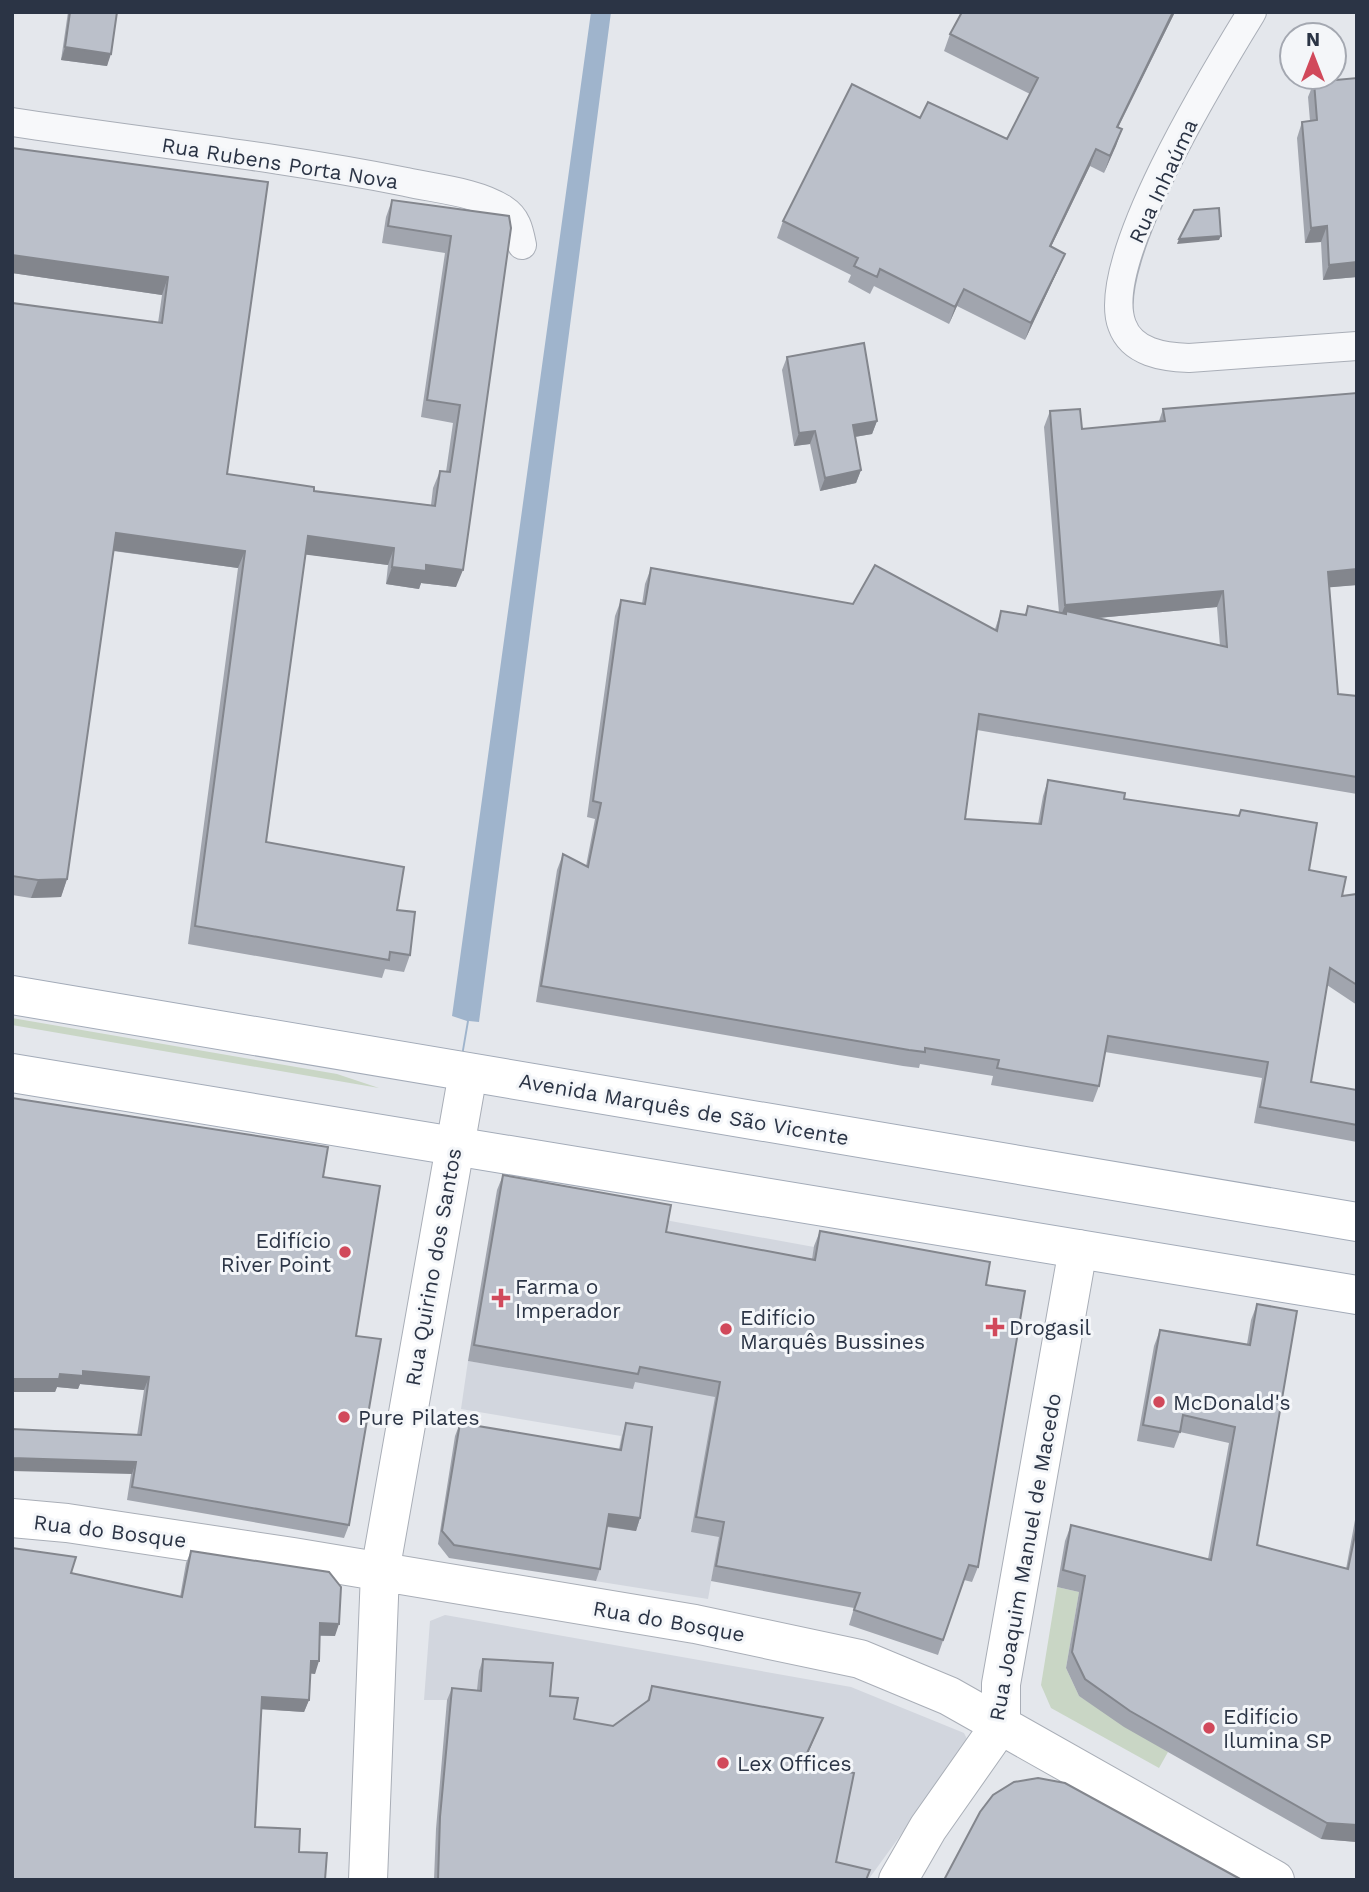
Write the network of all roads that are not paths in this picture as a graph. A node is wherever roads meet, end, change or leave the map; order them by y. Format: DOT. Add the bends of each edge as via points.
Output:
graph roads {
  1 [pos="1252,12"];
  2 [pos="12,122"];
  3 [pos="522,245"];
  4 [pos="1357,346"];
  5 [pos="12,995"];
  6 [pos="12,1073"];
  7 [pos="468,1073"];
  8 [pos="454,1147"];
  9 [pos="1357,1222"];
  10 [pos="1078,1249"];
  11 [pos="1357,1295"];
  12 [pos="12,1518"];
  13 [pos="380,1572"];
  14 [pos="1001,1724"];
  15 [pos="368,1880"];
  16 [pos="898,1880"];
  17 [pos="1275,1880"];
  1 -- 4 [label="street, Rua Inhaúma" via="1152,196 1120,291 1121,324 1141,347 1162,357"];
  2 -- 3 [label="street, Rua Rubens Porta Nova" via="372,175 483,200 504,209 517,223"];
  5 -- 7 [label="street, Avenida Marquês de São Vicente"];
  6 -- 8 [label="street"];
  7 -- 8 [label="street, Rua Quirino dos Santos"];
  7 -- 9 [label="street, Avenida Marquês de São Vicente"];
  8 -- 10 [label="street"];
  8 -- 13 [label="street, Rua Quirino dos Santos"];
  10 -- 11 [label="street"];
  10 -- 14 [label="street, Rua Joaquim Manuel de Macedo" via="1001,1684"];
  12 -- 13 [label="street, Rua do Bosque"];
  13 -- 14 [label="street, Rua do Bosque" via="695,1624 860,1660 949,1696"];
  13 -- 15 [label="street, Rua Quirino dos Santos"];
  14 -- 16 [label="street, Rua Joaquim Manuel de Macedo"];
  14 -- 17 [label="street, Rua do Bosque"];
}
